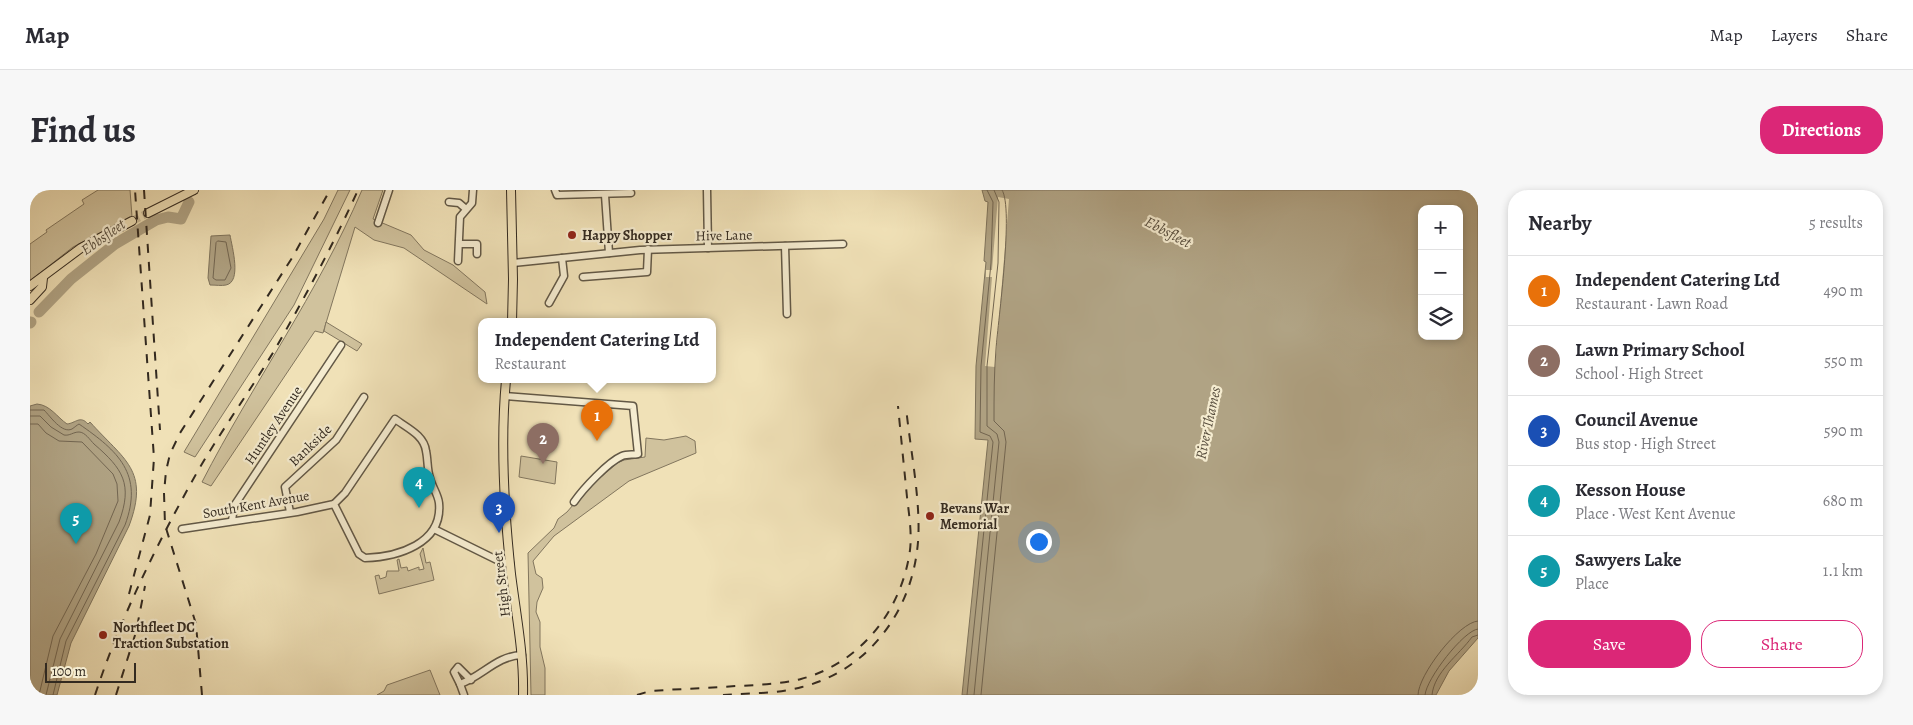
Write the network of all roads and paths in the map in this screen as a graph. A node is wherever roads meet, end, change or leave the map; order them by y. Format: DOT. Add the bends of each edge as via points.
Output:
graph roads {
  1 [pos="389,190"];
  2 [pos="473,190"];
  3 [pos="511,190"];
  4 [pos="707,190"];
  5 [pos="555,191"];
  6 [pos="191,192"];
  7 [pos="630,193"];
  8 [pos="605,195"];
  9 [pos="449,202"];
  10 [pos="466,209"];
  11 [pos="148,213"];
  12 [pos="132,220"];
  13 [pos="378,223"];
  14 [pos="460,244"];
  15 [pos="843,244"];
  16 [pos="785,246"];
  17 [pos="708,248"];
  18 [pos="648,249"];
  19 [pos="608,253"];
  20 [pos="476,254"];
  21 [pos="562,258"];
  22 [pos="458,261"];
  23 [pos="513,263"];
  24 [pos="583,277"];
  25 [pos="43,278"];
  26 [pos="30,286"];
  27 [pos="30,300"];
  28 [pos="549,303"];
  29 [pos="787,314"];
  30 [pos="512,318"];
  31 [pos="341,346"];
  32 [pos="506,383"];
  33 [pos="505,396"];
  34 [pos="364,397"];
  35 [pos="574,502"];
  36 [pos="334,504"];
  37 [pos="290,512"];
  38 [pos="232,521"];
  39 [pos="182,529"];
  40 [pos="434,529"];
  41 [pos="510,563"];
  42 [pos="522,655"];
  43 [pos="472,680"];
  44 [pos="460,684"];
  45 [pos="464,695"];
  46 [pos="523,695"];
  1 -- 13 [label="street"];
  2 -- 10 [label="street" via="472,202"];
  3 -- 23 [label="main road"];
  4 -- 17 [label="street"];
  5 -- 8 [label="street" via="558,195 568,196"];
  6 -- 11 [label="main road"];
  7 -- 8 [label="street"];
  8 -- 19 [label="street"];
  9 -- 10 [label="street" via="459,203"];
  10 -- 14 [label="street" via="460,217"];
  12 -- 25 [label="main road" via="82,248"];
  14 -- 20 [label="street" via="477,244"];
  14 -- 22 [label="street"];
  15 -- 16 [label="street, Hive Lane"];
  16 -- 17 [label="street, Hive Lane"];
  16 -- 29 [label="street"];
  17 -- 18 [label="street, Hive Lane"];
  18 -- 19 [label="street, Hive Lane"];
  18 -- 24 [label="street" via="647,272"];
  19 -- 21 [label="street, Hive Lane"];
  21 -- 23 [label="street, Hive Lane"];
  21 -- 28 [label="street" via="564,276"];
  23 -- 30 [label="main road"];
  25 -- 26 [label="main road"];
  25 -- 27 [label="main road" via="42,287"];
  31 -- 38 [label="street, Huntley Avenue" via="234,506"];
  32 -- 33 [label="main road, High Street"];
  33 -- 35 [label="street" via="630,404 634,408 638,454 623,456 611,464"];
  33 -- 41 [label="main road, High Street" via="502,441"];
  34 -- 37 [label="street, Bankside" via="336,440 285,487"];
  36 -- 37 [label="street, South Kent Avenue"];
  36 -- 40 [label="street" via="359,554 365,558 415,547"];
  36 -- 40 [label="street" via="345,493 395,419 416,433 426,447 429,475 439,503"];
  37 -- 38 [label="street, South Kent Avenue"];
  38 -- 39 [label="street, South Kent Avenue"];
  40 -- 41 [label="street"];
  41 -- 42 [label="main road, High Street"];
  42 -- 43 [label="street" via="499,660"];
  42 -- 46 [label="main road, High Street"];
  43 -- 44 [label="street"];
  43 -- 44 [label="street" via="458,667 454,672"];
  44 -- 45 [label="street"];
}
